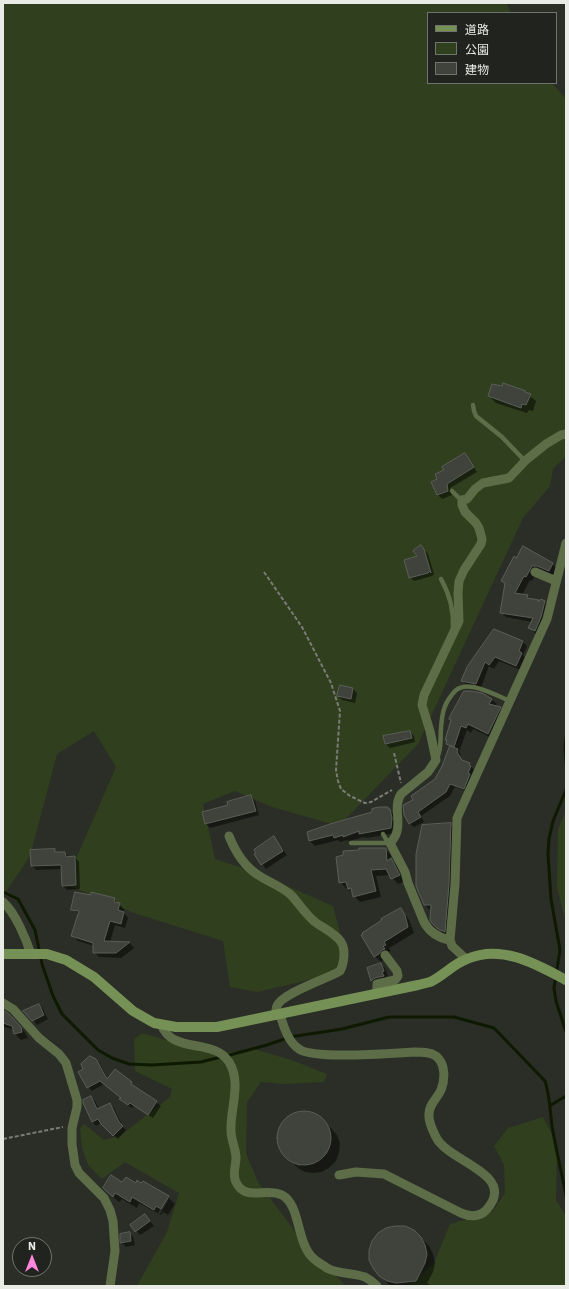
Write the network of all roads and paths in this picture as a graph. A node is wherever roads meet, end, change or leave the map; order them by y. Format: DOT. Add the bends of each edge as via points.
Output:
graph roads {
  1 [pos="474,405"];
  2 [pos="566,434"];
  3 [pos="525,461"];
  4 [pos="452,491"];
  5 [pos="462,500"];
  6 [pos="566,543"];
  7 [pos="264,572"];
  8 [pos="535,572"];
  9 [pos="441,579"];
  10 [pos="556,581"];
  11 [pos="452,634"];
  12 [pos="510,701"];
  13 [pos="394,753"];
  14 [pos="436,760"];
  15 [pos="405,780"];
  16 [pos="401,784"];
  17 [pos="383,834"];
  18 [pos="229,836"];
  19 [pos="390,842"];
  20 [pos="351,843"];
  21 [pos="3,902"];
  22 [pos="450,940"];
  23 [pos="3,954"];
  24 [pos="39,954"];
  25 [pos="385,955"];
  26 [pos="466,959"];
  27 [pos="566,980"];
  28 [pos="377,994"];
  29 [pos="3,1002"];
  30 [pos="278,1015"];
  31 [pos="161,1024"];
  32 [pos="74,1123"];
  33 [pos="3,1140"];
  34 [pos="339,1175"];
  35 [pos="110,1286"];
  36 [pos="377,1286"];
  1 -- 3 [label="lane" via="476,416 502,437"];
  2 -- 3 [label="street" via="552,440"];
  3 -- 5 [label="street" via="509,478 483,484 467,499"];
  4 -- 5 [label="lane"];
  5 -- 11 [label="street" via="463,508 476,523 482,539 479,549 459,581 460,616"];
  6 -- 10 [label="street"];
  7 -- 16 [label="path" via="302,627 331,683 340,711 336,770 341,789 365,803"];
  8 -- 10 [label="street"];
  9 -- 11 [label="lane" via="451,602"];
  10 -- 12 [label="street" via="547,619"];
  11 -- 14 [label="street" via="424,695 422,705"];
  12 -- 14 [label="lane" via="474,687 461,687 457,690 445,704 441,748"];
  12 -- 22 [label="street" via="457,818"];
  13 -- 16 [label="path"];
  14 -- 19 [label="street" via="428,772 398,799 398,829"];
  15 -- 16 [label="path"];
  17 -- 19 [label="lane"];
  18 -- 30 [label="street" via="246,864 258,875 290,895 308,916 338,938 344,948 340,971 282,1000 277,1004"];
  19 -- 20 [label="lane"];
  19 -- 22 [label="street" via="427,928 436,936"];
  21 -- 24 [label="street"];
  22 -- 26 [label="street" via="452,946"];
  23 -- 24 [label="street"];
  24 -- 31 [label="street" via="66,960 94,977 133,1012"];
  25 -- 28 [label="street" via="398,976 395,980 377,984"];
  26 -- 27 [label="street" via="478,955 503,954 521,958"];
  26 -- 28 [label="street" via="430,982"];
  28 -- 30 [label="street"];
  29 -- 32 [label="street" via="59,1054 66,1064 77,1100"];
  30 -- 31 [label="street" via="217,1027 176,1027"];
  30 -- 34 [label="street" via="293,1044 300,1051 331,1055 421,1052 435,1055 443,1068 444,1081 430,1106 428,1115 431,1126 444,1148 488,1178 494,1187 494,1198 485,1212 468,1216 384,1174 356,1172"];
  31 -- 36 [label="street" via="172,1039 214,1049 229,1062 235,1081 231,1124 236,1158 235,1181 242,1191 250,1194 273,1192 282,1196 289,1201 295,1212 304,1243 314,1259 330,1269 365,1277"];
  32 -- 33 [label="path"];
  32 -- 35 [label="street" via="74,1165 104,1198 113,1221 115,1251"];
}
